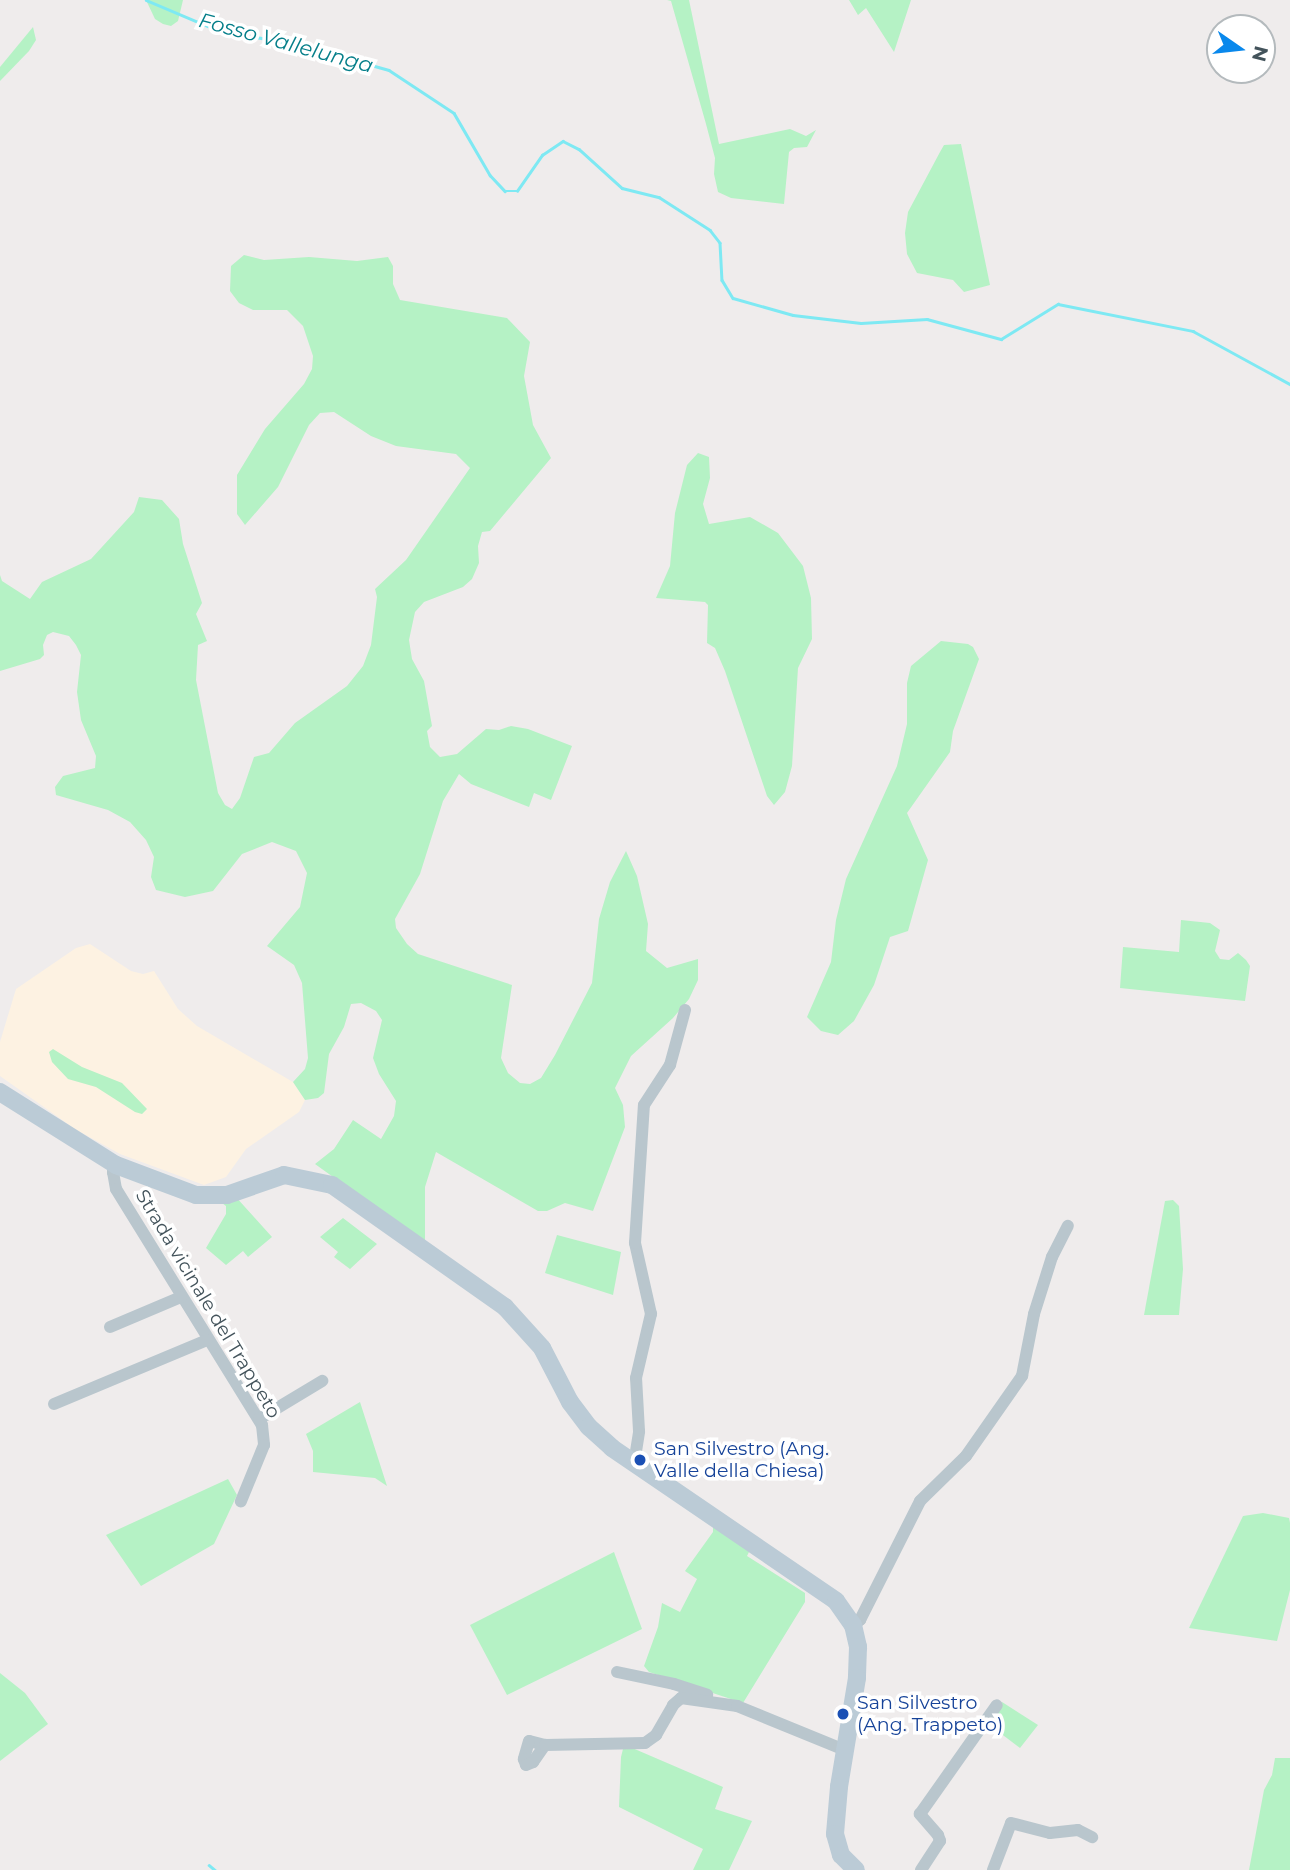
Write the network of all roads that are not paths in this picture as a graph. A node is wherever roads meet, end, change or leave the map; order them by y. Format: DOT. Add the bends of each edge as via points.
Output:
graph roads {
  1 [pos="685,1010"];
  2 [pos="0,1092"];
  3 [pos="116,1165"];
  4 [pos="1068,1226"];
  5 [pos="181,1297"];
  6 [pos="110,1327"];
  7 [pos="207,1340"];
  8 [pos="322,1381"];
  9 [pos="54,1404"];
  10 [pos="259,1419"];
  11 [pos="634,1464"];
  12 [pos="241,1501"];
  13 [pos="853,1625"];
  14 [pos="617,1672"];
  15 [pos="996,1705"];
  16 [pos="737,1706"];
  17 [pos="545,1745"];
  18 [pos="845,1750"];
  19 [pos="1092,1837"];
  20 [pos="856,1870"];
  21 [pos="922,1870"];
  22 [pos="993,1870"];
  1 -- 11 [label="street" via="670,1065 645,1105 635,1243 651,1314 636,1378 639,1431"];
  2 -- 3 [label="street"];
  3 -- 5 [label="street, Strada vicinale del Trappeto" via="116,1189"];
  3 -- 11 [label="street" via="159,1183 210,1196 227,1195 284,1175 332,1185 505,1307 542,1348 570,1402 589,1427"];
  4 -- 13 [label="street" via="1052,1257 1034,1314 1022,1376 966,1456 920,1501 860,1620"];
  5 -- 6 [label="street"];
  5 -- 7 [label="street, Strada vicinale del Trappeto"];
  7 -- 9 [label="street"];
  7 -- 10 [label="street, Strada vicinale del Trappeto"];
  8 -- 10 [label="street"];
  10 -- 12 [label="street, Strada vicinale del Trappeto" via="264,1445"];
  11 -- 13 [label="street" via="828,1596"];
  13 -- 18 [label="street" via="857,1678"];
  14 -- 16 [label="street" via="674,1684"];
  15 -- 21 [label="street" via="920,1814 940,1841"];
  16 -- 17 [label="street" via="681,1698 656,1735 645,1743"];
  16 -- 18 [label="street"];
  18 -- 20 [label="street" via="835,1834 841,1855"];
  19 -- 22 [label="street" via="1078,1830 1050,1833 1011,1823"];
}
